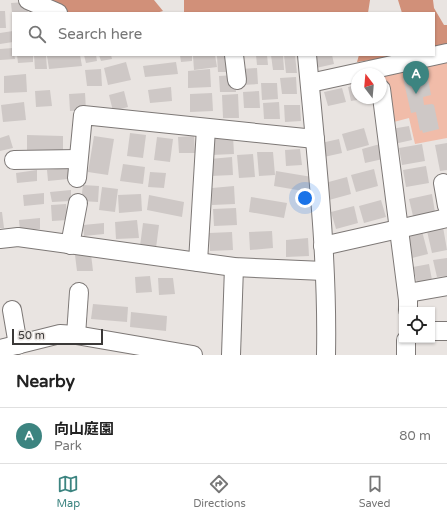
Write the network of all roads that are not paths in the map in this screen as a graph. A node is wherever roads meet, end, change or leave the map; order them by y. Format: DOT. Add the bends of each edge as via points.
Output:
graph roads {
  1 [pos="28,0"];
  2 [pos="56,12"];
  3 [pos="447,53"];
  4 [pos="234,56"];
  5 [pos="307,56"];
  6 [pos="387,69"];
  7 [pos="351,76"];
  8 [pos="237,80"];
  9 [pos="310,83"];
  10 [pos="383,104"];
  11 [pos="206,128"];
  12 [pos="315,139"];
  13 [pos="78,159"];
  14 [pos="14,160"];
  15 [pos="77,178"];
  16 [pos="442,183"];
  17 [pos="78,203"];
  18 [pos="447,206"];
  19 [pos="447,218"];
  20 [pos="399,229"];
  21 [pos="0,239"];
  22 [pos="70,245"];
  23 [pos="323,246"];
  24 [pos="198,262"];
  25 [pos="234,267"];
  26 [pos="324,272"];
  27 [pos="447,286"];
  28 [pos="80,292"];
  29 [pos="408,302"];
  30 [pos="12,310"];
  31 [pos="435,331"];
  32 [pos="447,331"];
  33 [pos="76,335"];
  34 [pos="406,343"];
  35 [pos="18,345"];
  36 [pos="0,349"];
  37 [pos="193,355"];
  38 [pos="231,355"];
  39 [pos="326,355"];
  40 [pos="406,355"];
  1 -- 2 [label="street"];
  3 -- 6 [label="street"];
  4 -- 8 [label="street"];
  5 -- 9 [label="street"];
  7 -- 9 [label="street"];
  9 -- 12 [label="street"];
  10 -- 20 [label="street"];
  11 -- 12 [label="street"];
  11 -- 13 [label="street" via="83,115"];
  11 -- 24 [label="street"];
  12 -- 23 [label="street"];
  13 -- 14 [label="street"];
  13 -- 15 [label="street"];
  16 -- 18 [label="street"];
  17 -- 22 [label="street"];
  19 -- 20 [label="street"];
  20 -- 23 [label="street"];
  20 -- 29 [label="street"];
  21 -- 22 [label="street" via="18,238"];
  22 -- 24 [label="street"];
  23 -- 26 [label="street"];
  24 -- 25 [label="street"];
  25 -- 26 [label="street"];
  25 -- 38 [label="street"];
  26 -- 39 [label="street"];
  27 -- 29 [label="street"];
  28 -- 33 [label="street"];
  30 -- 35 [label="street"];
  31 -- 32 [label="street"];
  33 -- 35 [label="street" via="60,334"];
  33 -- 37 [label="street"];
  34 -- 40 [label="street"];
  35 -- 36 [label="street"];
}
